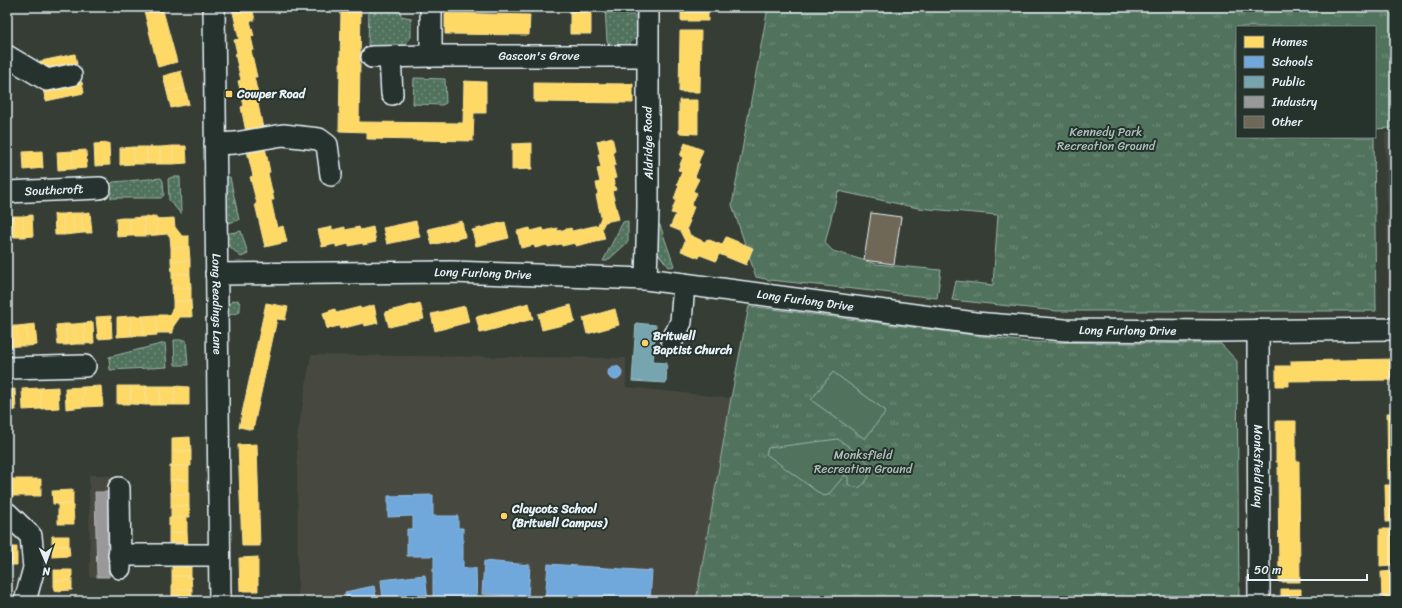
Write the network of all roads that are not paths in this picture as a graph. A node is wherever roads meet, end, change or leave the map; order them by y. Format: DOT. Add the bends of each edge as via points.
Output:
graph roads {
  1 [pos="214,7"];
  2 [pos="431,7"];
  3 [pos="648,7"];
  4 [pos="7,56"];
  5 [pos="431,56"];
  6 [pos="647,56"];
  7 [pos="71,75"];
  8 [pos="392,94"];
  9 [pos="215,144"];
  10 [pos="331,175"];
  11 [pos="100,188"];
  12 [pos="7,192"];
  13 [pos="216,274"];
  14 [pos="646,279"];
  15 [pos="684,284"];
  16 [pos="1395,329"];
  17 [pos="1258,330"];
  18 [pos="672,341"];
  19 [pos="85,366"];
  20 [pos="7,368"];
  21 [pos="119,488"];
  22 [pos="7,514"];
  23 [pos="219,555"];
  24 [pos="25,601"];
  25 [pos="220,601"];
  26 [pos="1259,601"];
  1 -- 9 [label="street, Long Readings Lane"];
  2 -- 5 [label="street"];
  3 -- 6 [label="street, Aldridge Road"];
  4 -- 7 [label="street" via="47,80"];
  5 -- 6 [label="street, Gascon's Grove"];
  5 -- 8 [label="street, Gascon's Grove" via="381,57"];
  6 -- 14 [label="street, Aldridge Road"];
  9 -- 10 [label="street" via="283,135 319,139 327,145"];
  9 -- 13 [label="street, Long Readings Lane"];
  11 -- 12 [label="street, Southcroft"];
  13 -- 14 [label="street, Long Furlong Drive" via="452,272"];
  13 -- 23 [label="street, Long Readings Lane"];
  14 -- 15 [label="street, Long Furlong Drive"];
  15 -- 17 [label="street, Long Furlong Drive" via="975,323 1066,330"];
  15 -- 18 [label="street" via="681,322"];
  16 -- 17 [label="street, Long Furlong Drive"];
  17 -- 26 [label="street, Monksfield Way"];
  19 -- 20 [label="street"];
  21 -- 23 [label="street" via="120,562"];
  22 -- 24 [label="street" via="31,536 34,568"];
  23 -- 25 [label="street, Long Readings Lane"];
}
